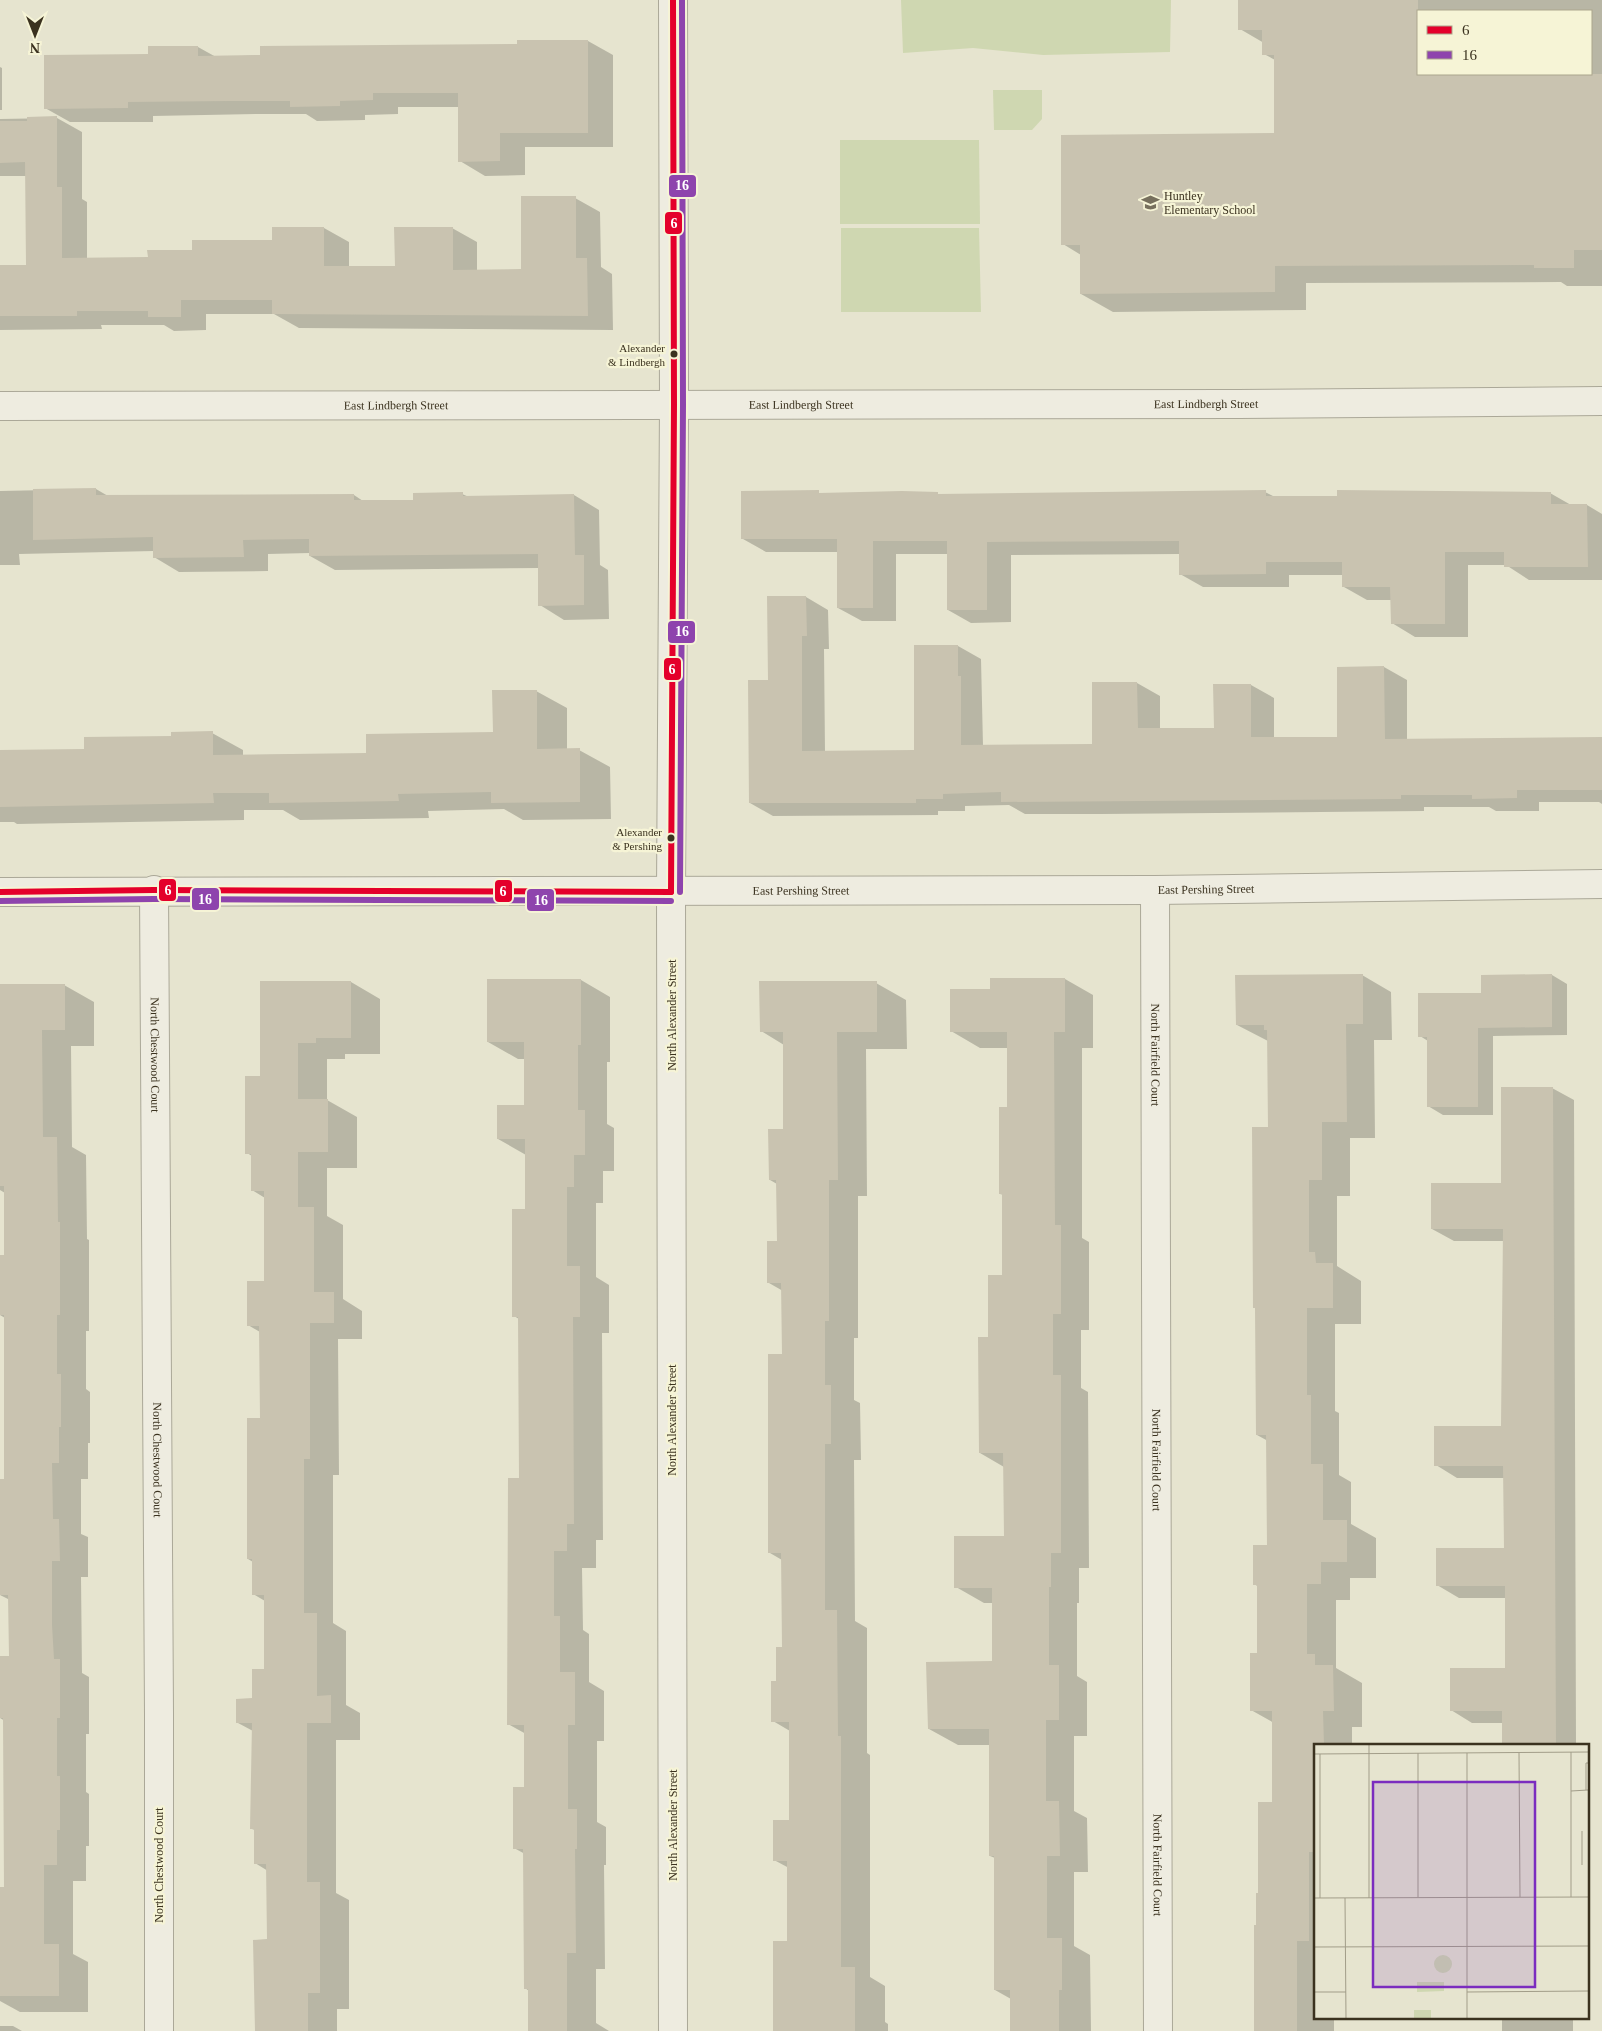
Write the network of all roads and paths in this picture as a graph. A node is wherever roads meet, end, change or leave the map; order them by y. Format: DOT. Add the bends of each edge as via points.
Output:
graph roads {
  1 [pos="673,0"];
  2 [pos="1602,401"];
  3 [pos="674,404"];
  4 [pos="0,406"];
  5 [pos="1602,884"];
  6 [pos="154,890"];
  7 [pos="1155,890"];
  8 [pos="0,892"];
  9 [pos="671,892"];
  10 [pos="159,2031"];
  11 [pos="673,2031"];
  12 [pos="1158,2031"];
  1 -- 3 [label="street, North Alexander Street"];
  2 -- 3 [label="street, East Lindbergh Street"];
  3 -- 4 [label="street, East Lindbergh Street"];
  3 -- 9 [label="street, North Alexander Street"];
  5 -- 7 [label="street, East Pershing Street"];
  6 -- 8 [label="street, East Pershing Street"];
  6 -- 9 [label="street, East Pershing Street"];
  6 -- 10 [label="street, North Chestwood Court"];
  7 -- 9 [label="street, East Pershing Street"];
  7 -- 12 [label="street, North Fairfield Court"];
  9 -- 11 [label="street, North Alexander Street"];
}
